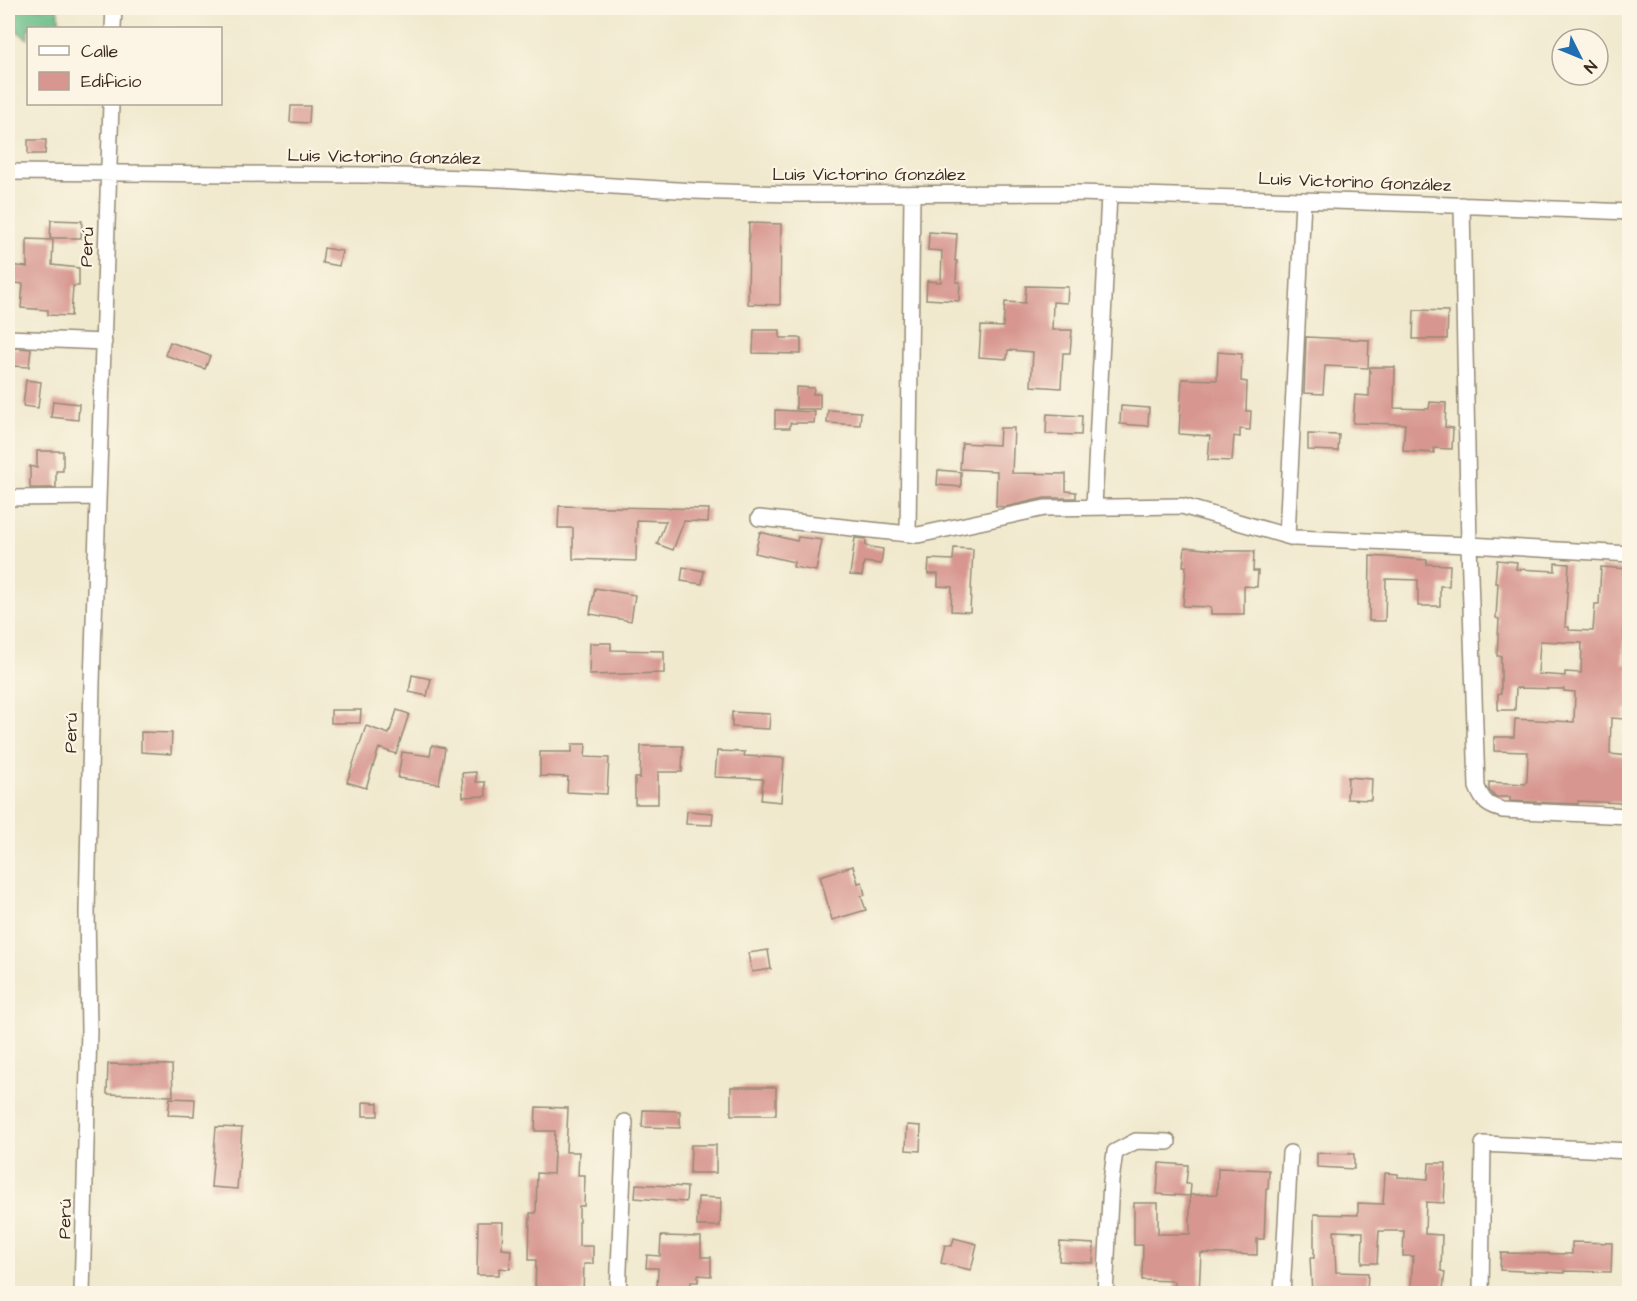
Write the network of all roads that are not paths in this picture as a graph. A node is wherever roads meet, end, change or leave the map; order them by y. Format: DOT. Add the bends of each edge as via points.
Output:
graph roads {
  1 [pos="114,8"];
  2 [pos="113,27"];
  3 [pos="111,105"];
  4 [pos="8,172"];
  5 [pos="109,173"];
  6 [pos="912,194"];
  7 [pos="1109,194"];
  8 [pos="1303,200"];
  9 [pos="1462,205"];
  10 [pos="1629,212"];
  11 [pos="8,338"];
  12 [pos="104,342"];
  13 [pos="98,497"];
  14 [pos="8,498"];
  15 [pos="1094,507"];
  16 [pos="759,518"];
  17 [pos="908,534"];
  18 [pos="1287,536"];
  19 [pos="1468,545"];
  20 [pos="1629,554"];
  21 [pos="1629,816"];
  22 [pos="625,1122"];
  23 [pos="1168,1142"];
  24 [pos="1629,1151"];
  25 [pos="1290,1153"];
  26 [pos="82,1293"];
  27 [pos="618,1293"];
  28 [pos="1105,1293"];
  29 [pos="1282,1293"];
  30 [pos="1481,1293"];
  1 -- 2 [label="street"];
  3 -- 5 [label="street, Perú"];
  4 -- 5 [label="street, Luis Victorino González"];
  5 -- 6 [label="street, Luis Victorino González" via="365,175 693,191"];
  5 -- 12 [label="street, Perú"];
  6 -- 7 [label="street, Luis Victorino González"];
  6 -- 17 [label="street"];
  7 -- 8 [label="street, Luis Victorino González"];
  7 -- 15 [label="street"];
  8 -- 9 [label="street, Luis Victorino González"];
  8 -- 18 [label="street"];
  9 -- 10 [label="street, Luis Victorino González"];
  9 -- 19 [label="street"];
  11 -- 12 [label="street"];
  12 -- 13 [label="street, Perú"];
  13 -- 14 [label="street"];
  13 -- 26 [label="street, Perú" via="91,694 89,1030"];
  15 -- 17 [label="street" via="1045,508"];
  15 -- 18 [label="street" via="1182,506"];
  16 -- 17 [label="street"];
  18 -- 19 [label="street"];
  19 -- 20 [label="street"];
  19 -- 21 [label="street" via="1478,787 1482,801 1503,810"];
  22 -- 27 [label="street"];
  23 -- 28 [label="street" via="1136,1141 1115,1152"];
  24 -- 30 [label="street" via="1483,1144"];
  25 -- 29 [label="street"];
}
